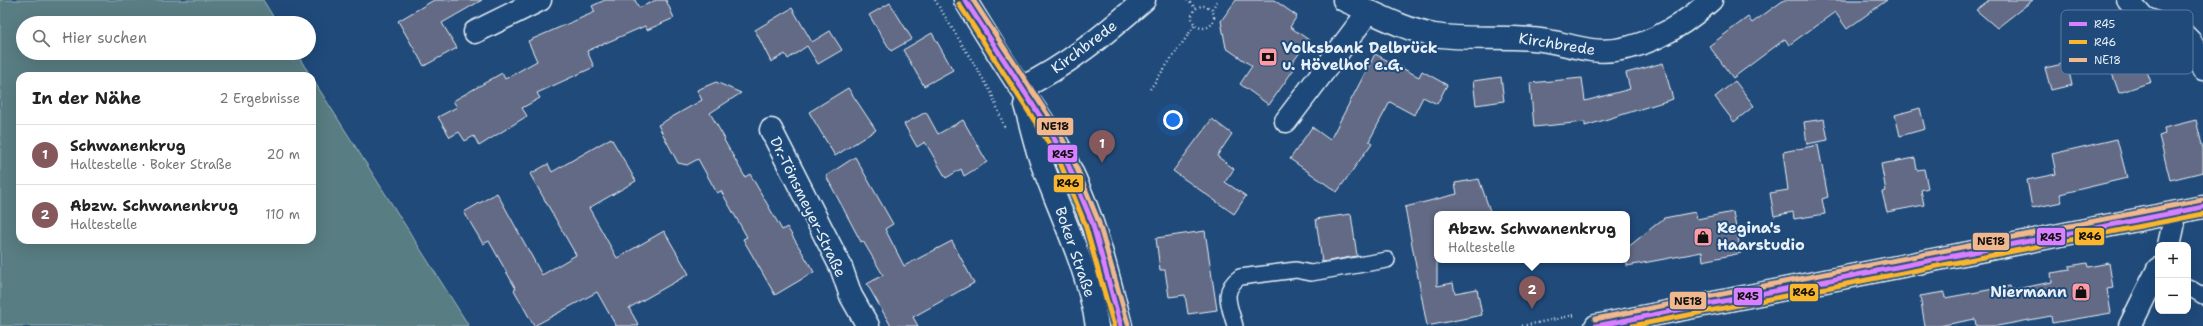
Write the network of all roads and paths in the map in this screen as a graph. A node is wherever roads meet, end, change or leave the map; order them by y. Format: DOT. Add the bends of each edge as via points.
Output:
graph roads {
  1 [pos="540,0"];
  2 [pos="965,0"];
  3 [pos="1144,0"];
  4 [pos="1187,0"];
  5 [pos="1218,0"];
  6 [pos="1344,0"];
  7 [pos="1711,0"];
  8 [pos="2128,0"];
  9 [pos="1196,8"];
  10 [pos="1212,9"];
  11 [pos="2137,10"];
  12 [pos="1369,11"];
  13 [pos="1195,24"];
  14 [pos="474,32"];
  15 [pos="2193,46"];
  16 [pos="2203,69"];
  17 [pos="1021,88"];
  18 [pos="1150,89"];
  19 [pos="1286,121"];
  20 [pos="771,130"];
  21 [pos="2203,207"];
  22 [pos="2172,214"];
  23 [pos="2170,242"];
  24 [pos="1387,260"];
  25 [pos="2155,275"];
  26 [pos="2191,289"];
  27 [pos="2203,296"];
  28 [pos="868,326"];
  29 [pos="1096,326"];
  30 [pos="1121,326"];
  31 [pos="1235,326"];
  32 [pos="1596,326"];
  33 [pos="2130,326"];
  1 -- 14 [label="main road"];
  2 -- 17 [label="main road, Boker Straße"];
  3 -- 17 [label="main road, Kirchbrede" via="1091,45 1049,75"];
  4 -- 9 [label="path"];
  5 -- 10 [label="path"];
  6 -- 12 [label="main road, Kirchbrede"];
  7 -- 12 [label="main road, Kirchbrede" via="1685,23 1670,31 1641,43 1607,52 1545,40 1434,35"];
  8 -- 11 [label="main road"];
  9 -- 10 [label="path" via="1207,6"];
  9 -- 13 [label="path" via="1192,19"];
  10 -- 13 [label="path" via="1214,20 1211,25 1206,28"];
  12 -- 19 [label="main road"];
  13 -- 18 [label="path"];
  15 -- 16 [label="main road"];
  17 -- 29 [label="main road, Boker Straße" via="1042,163 1072,236 1092,302"];
  17 -- 30 [label="main road, Boker Straße" via="1067,161 1084,199 1106,263"];
  20 -- 28 [label="main road, Dr.-Tönsmeyer-Straße" via="839,262 851,296"];
  21 -- 22 [label="main road"];
  22 -- 23 [label="main road" via="2173,227"];
  22 -- 32 [label="main road"];
  24 -- 31 [label="lane" via="1311,273 1296,270 1240,277 1228,288 1228,300"];
  25 -- 33 [label="main road"];
  26 -- 27 [label="lane"];
}
